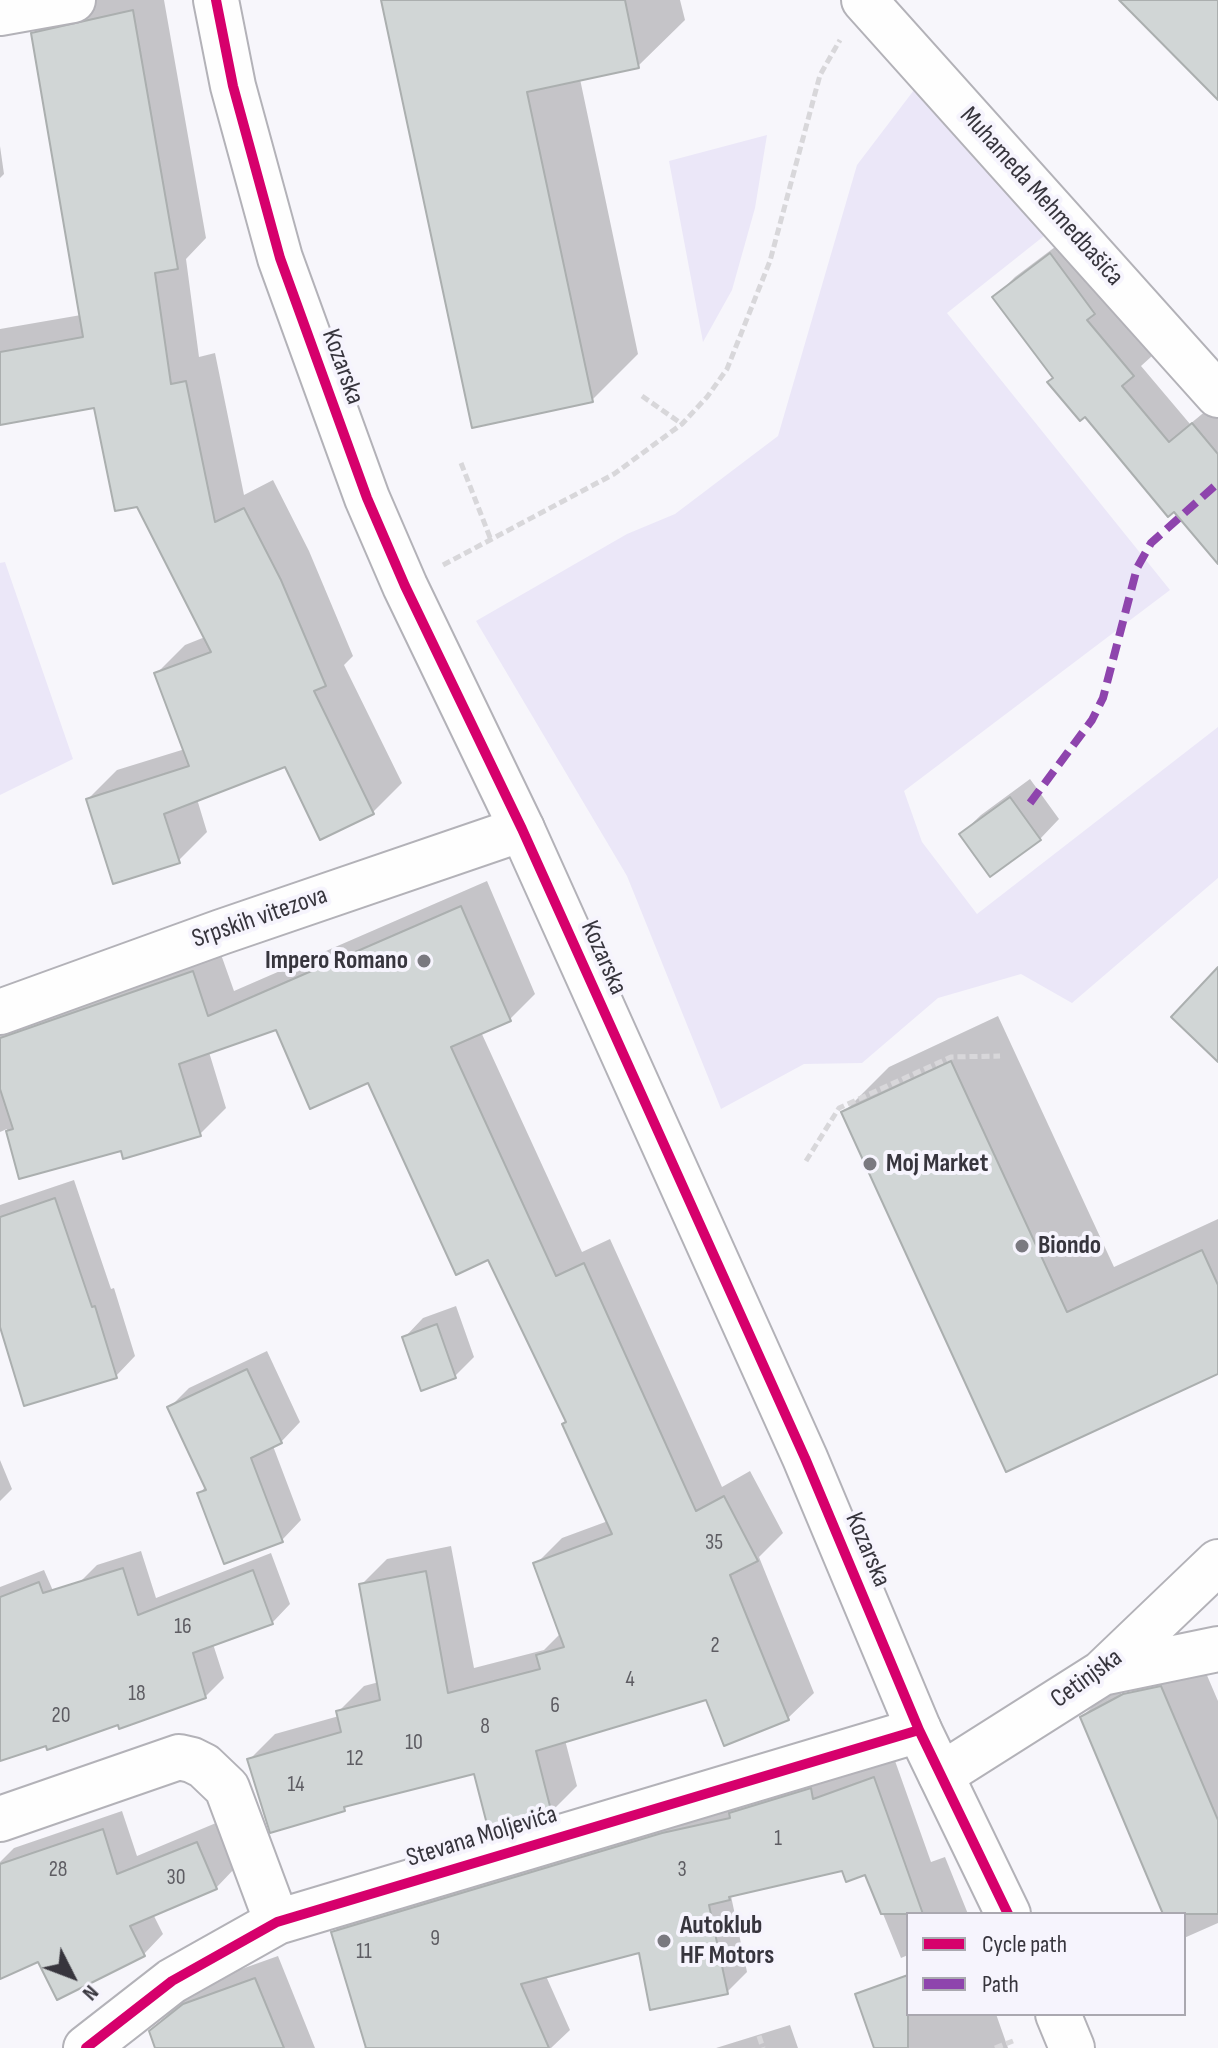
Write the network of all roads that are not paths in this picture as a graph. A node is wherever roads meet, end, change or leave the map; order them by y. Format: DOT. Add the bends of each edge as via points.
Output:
graph roads {
  1 [pos="73,0"];
  2 [pos="216,0"];
  3 [pos="865,2"];
  4 [pos="0,13"];
  5 [pos="1218,395"];
  6 [pos="522,829"];
  7 [pos="0,1012"];
  8 [pos="1218,1562"];
  9 [pos="1218,1649"];
  10 [pos="1102,1673"];
  11 [pos="919,1730"];
  12 [pos="941,1775"];
  13 [pos="0,1819"];
  14 [pos="1007,1912"];
  15 [pos="277,1922"];
  16 [pos="1059,2016"];
  17 [pos="86,2048"];
  18 [pos="1072,2048"];
  1 -- 4 [label="street"];
  2 -- 6 [label="street, Kozarska" via="233,86 280,258 347,444 405,586"];
  3 -- 5 [label="street, Muhameda Mehmedbašića"];
  6 -- 7 [label="street, Srpskih vitezova"];
  6 -- 11 [label="street, Kozarska" via="799,1445"];
  8 -- 10 [label="street, Cetinjska"];
  9 -- 10 [label="street"];
  10 -- 12 [label="street, Cetinjska"];
  11 -- 12 [label="street, Kozarska"];
  11 -- 15 [label="street, Stevana Moljevića"];
  12 -- 14 [label="street, Kozarska"];
  13 -- 15 [label="street" via="179,1757 192,1760 227,1788"];
  15 -- 17 [label="street, Stevana Moljevića" via="172,1981"];
  16 -- 18 [label="street"];
}
